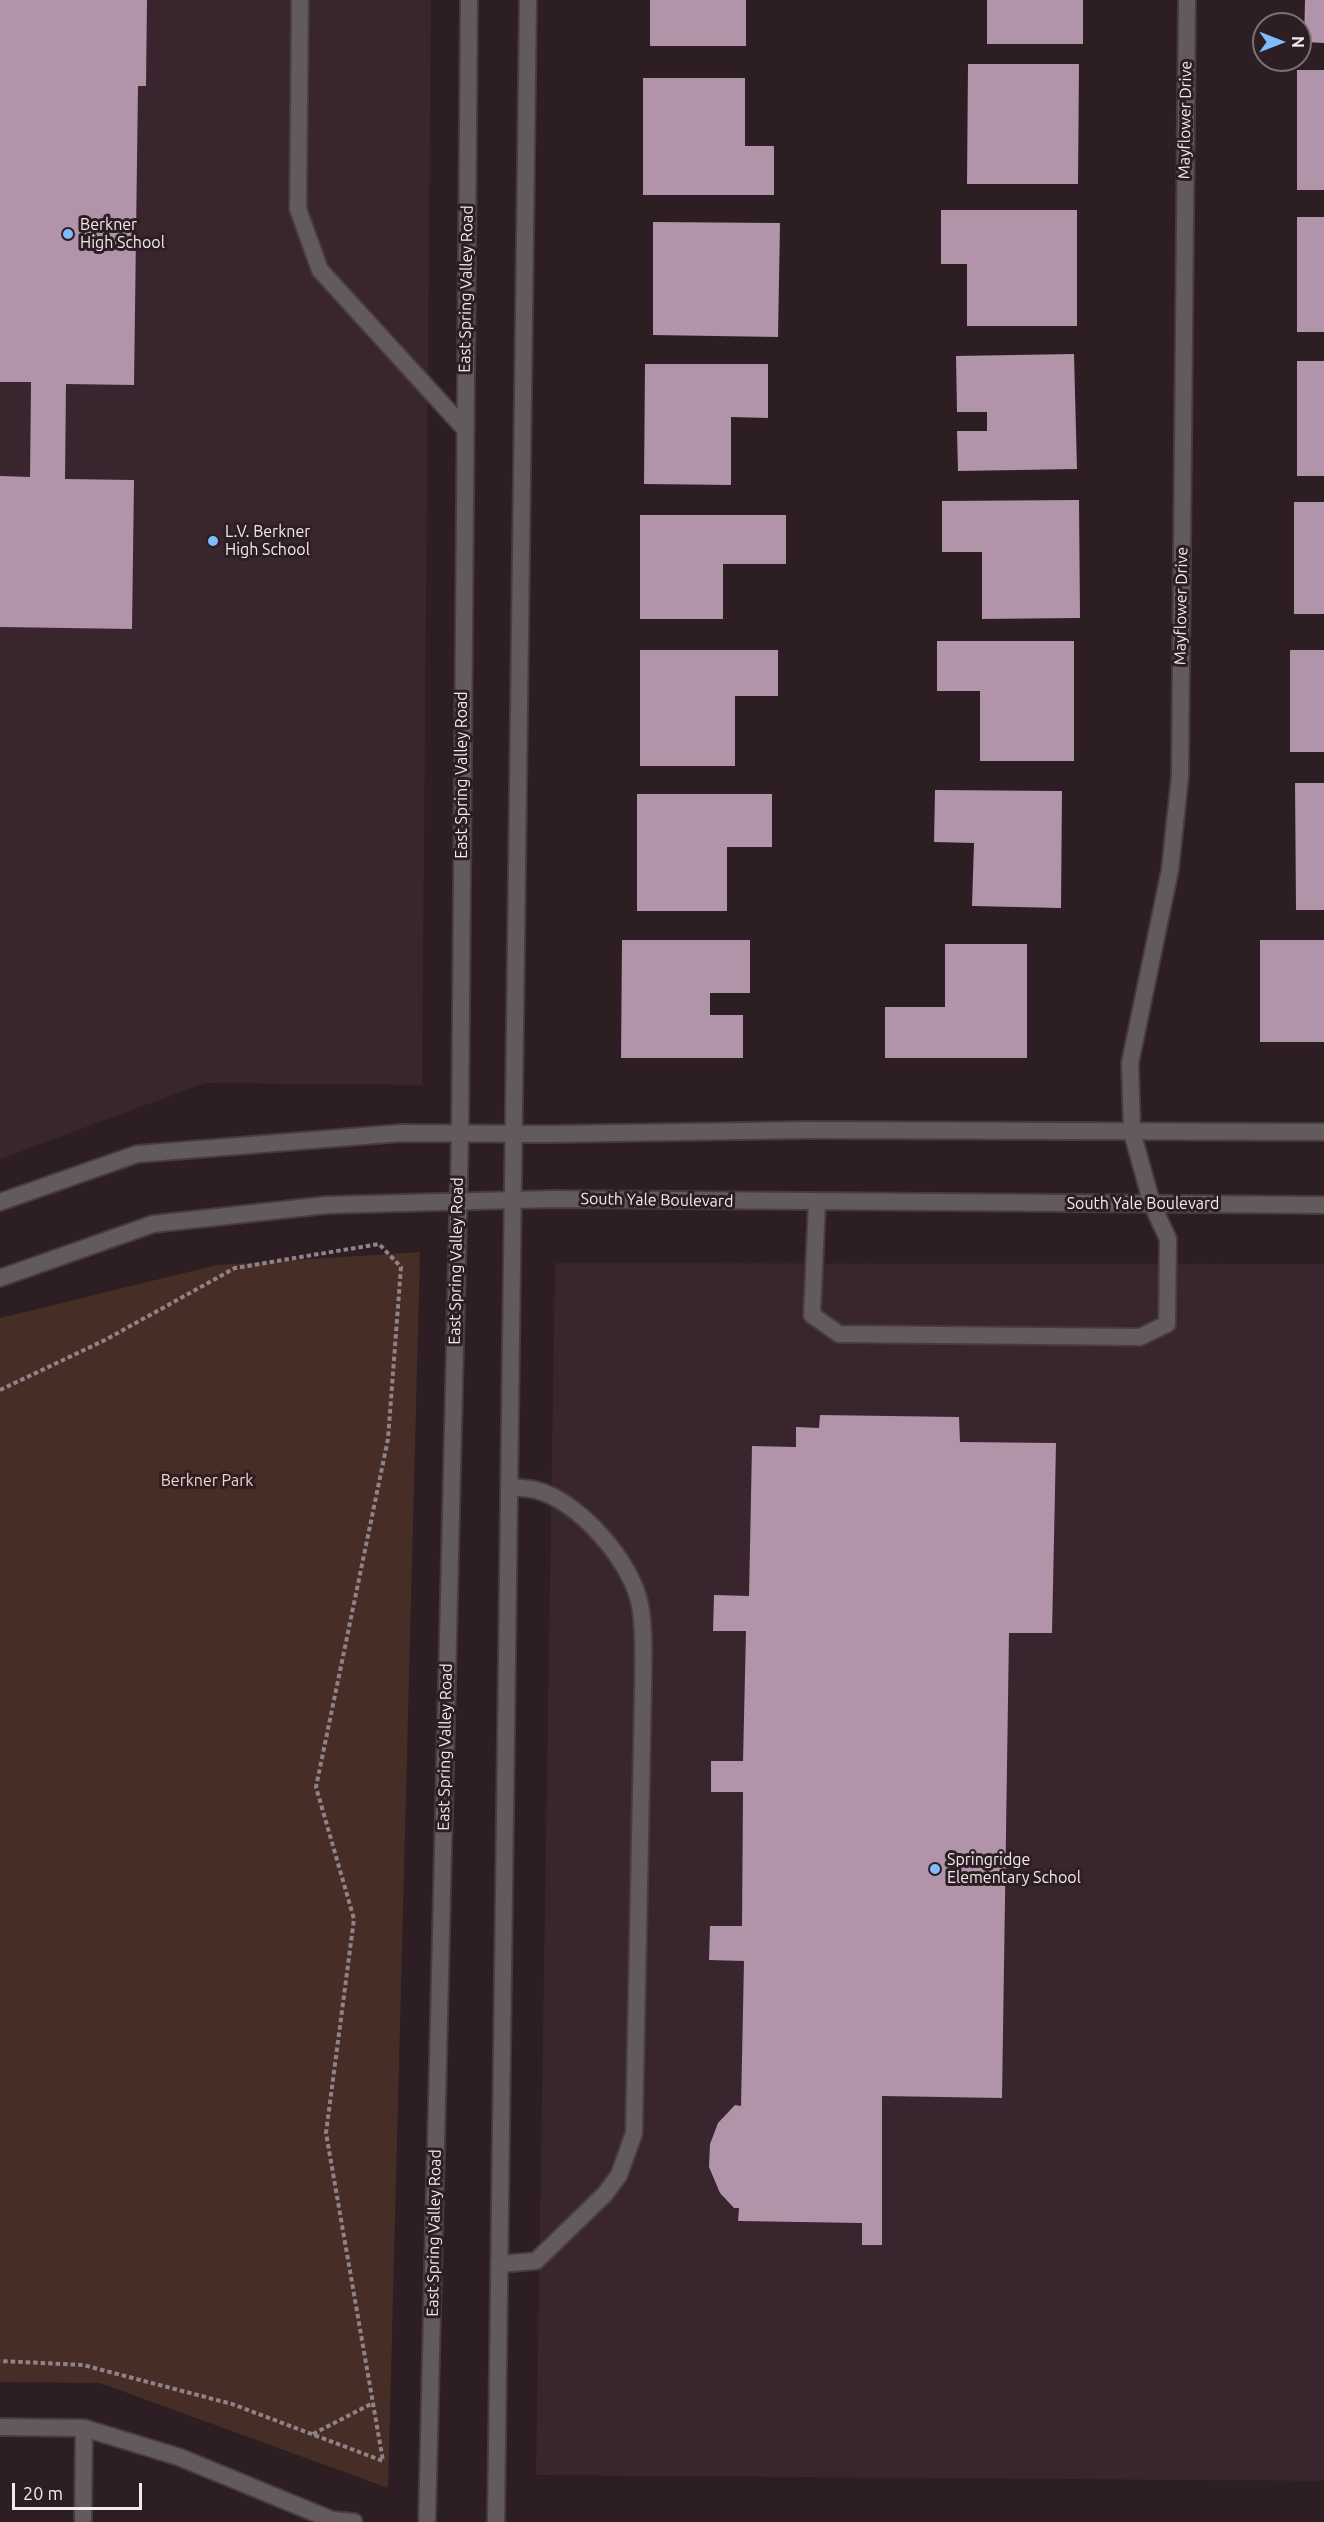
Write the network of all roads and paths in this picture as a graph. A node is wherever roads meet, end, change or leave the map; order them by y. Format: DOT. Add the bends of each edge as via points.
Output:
graph roads {
  1 [pos="300,0"];
  2 [pos="468,0"];
  3 [pos="528,0"];
  4 [pos="1186,0"];
  5 [pos="465,429"];
  6 [pos="1132,1132"];
  7 [pos="1324,1132"];
  8 [pos="513,1134"];
  9 [pos="460,1135"];
  10 [pos="513,1200"];
  11 [pos="457,1201"];
  12 [pos="0,1202"];
  13 [pos="817,1202"];
  14 [pos="1152,1204"];
  15 [pos="1324,1205"];
  16 [pos="0,1278"];
  17 [pos="0,1390"];
  18 [pos="509,1487"];
  19 [pos="500,2264"];
  20 [pos="0,2361"];
  21 [pos="371,2404"];
  22 [pos="0,2427"];
  23 [pos="84,2428"];
  24 [pos="313,2434"];
  25 [pos="83,2522"];
  26 [pos="354,2522"];
  27 [pos="427,2522"];
  28 [pos="496,2522"];
  1 -- 5 [label="street" via="298,209 320,270"];
  2 -- 5 [label="street, East Spring Valley Road"];
  3 -- 8 [label="street"];
  4 -- 6 [label="street, Mayflower Drive" via="1180,776 1170,870 1130,1063"];
  5 -- 9 [label="street, East Spring Valley Road"];
  6 -- 7 [label="street"];
  6 -- 8 [label="street" via="807,1130"];
  6 -- 14 [label="street, Mayflower Drive"];
  8 -- 9 [label="street"];
  8 -- 10 [label="street"];
  9 -- 11 [label="street, East Spring Valley Road"];
  9 -- 12 [label="street" via="401,1133 137,1154"];
  10 -- 11 [label="street, South Yale Boulevard"];
  10 -- 13 [label="street, South Yale Boulevard"];
  10 -- 18 [label="street"];
  11 -- 16 [label="street, South Yale Boulevard" via="327,1205 153,1224"];
  11 -- 27 [label="street, East Spring Valley Road"];
  13 -- 14 [label="street, South Yale Boulevard"];
  13 -- 14 [label="street, Mayflower Drive" via="812,1315 839,1334 1140,1337 1167,1324 1168,1239"];
  14 -- 15 [label="street, South Yale Boulevard"];
  17 -- 21 [label="path" via="105,1340 235,1268 379,1244 401,1267 388,1439 316,1787 354,1919 326,2133"];
  18 -- 19 [label="street"];
  18 -- 19 [label="street" via="537,1490 557,1500 605,1538 620,1557 640,1603 643,1692 634,2133 619,2175 605,2194 536,2261"];
  19 -- 28 [label="street"];
  20 -- 24 [label="path" via="84,2365 232,2404"];
  21 -- 24 [label="path"];
  21 -- 24 [label="path" via="383,2461"];
  22 -- 23 [label="street"];
  23 -- 25 [label="street"];
  23 -- 26 [label="street" via="179,2457 333,2520"];
}
